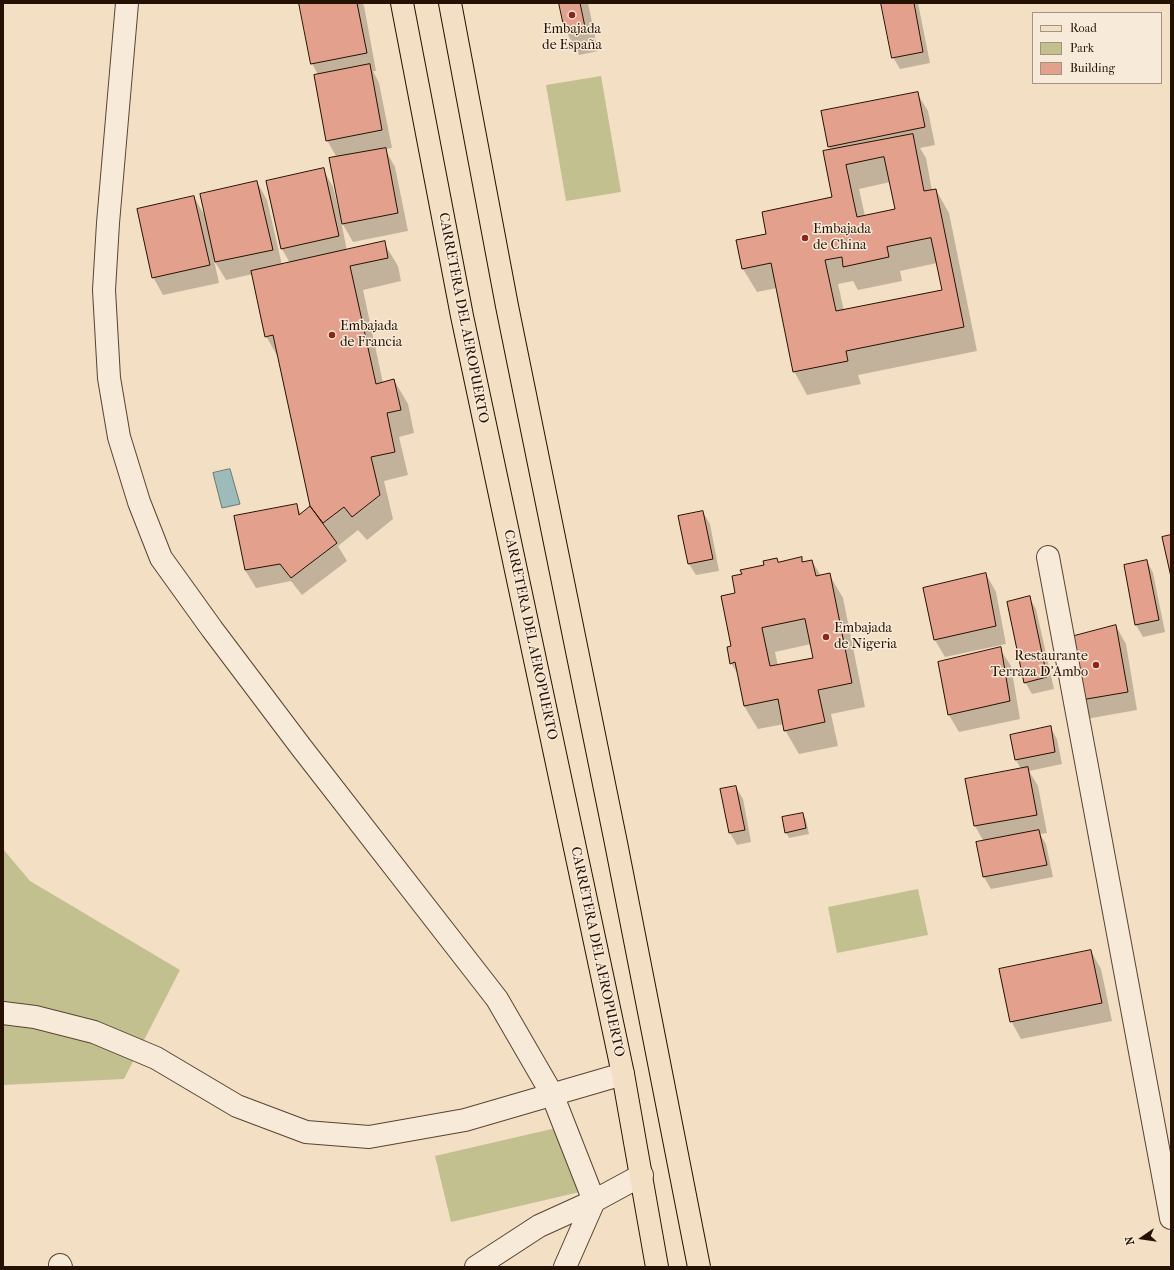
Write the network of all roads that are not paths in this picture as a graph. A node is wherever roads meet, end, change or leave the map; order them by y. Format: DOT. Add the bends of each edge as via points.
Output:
graph roads {
  1 [pos="127,3"];
  2 [pos="402,3"];
  3 [pos="450,3"];
  4 [pos="1048,556"];
  5 [pos="3,1014"];
  6 [pos="622,1074"];
  7 [pos="552,1094"];
  8 [pos="642,1175"];
  9 [pos="594,1201"];
  10 [pos="1171,1218"];
  11 [pos="476,1267"];
  12 [pos="565,1267"];
  13 [pos="657,1267"];
  14 [pos="699,1267"];
  1 -- 7 [label="street" via="104,290 108,378 119,437 138,502 161,558 301,747 497,999"];
  2 -- 6 [label="main road, CARRETERA DEL AEROPUERTO" via="462,316"];
  3 -- 14 [label="main road" via="508,314 613,827"];
  4 -- 10 [label="street"];
  5 -- 7 [label="street" via="34,1017 94,1032 156,1058 237,1106 306,1132 369,1137 466,1120"];
  6 -- 7 [label="street"];
  6 -- 8 [label="main road, CARRETERA DEL AEROPUERTO"];
  7 -- 9 [label="street"];
  8 -- 9 [label="street"];
  8 -- 13 [label="main road, CARRETERA DEL AEROPUERTO"];
  9 -- 11 [label="street" via="540,1226"];
  9 -- 12 [label="street"];
}
